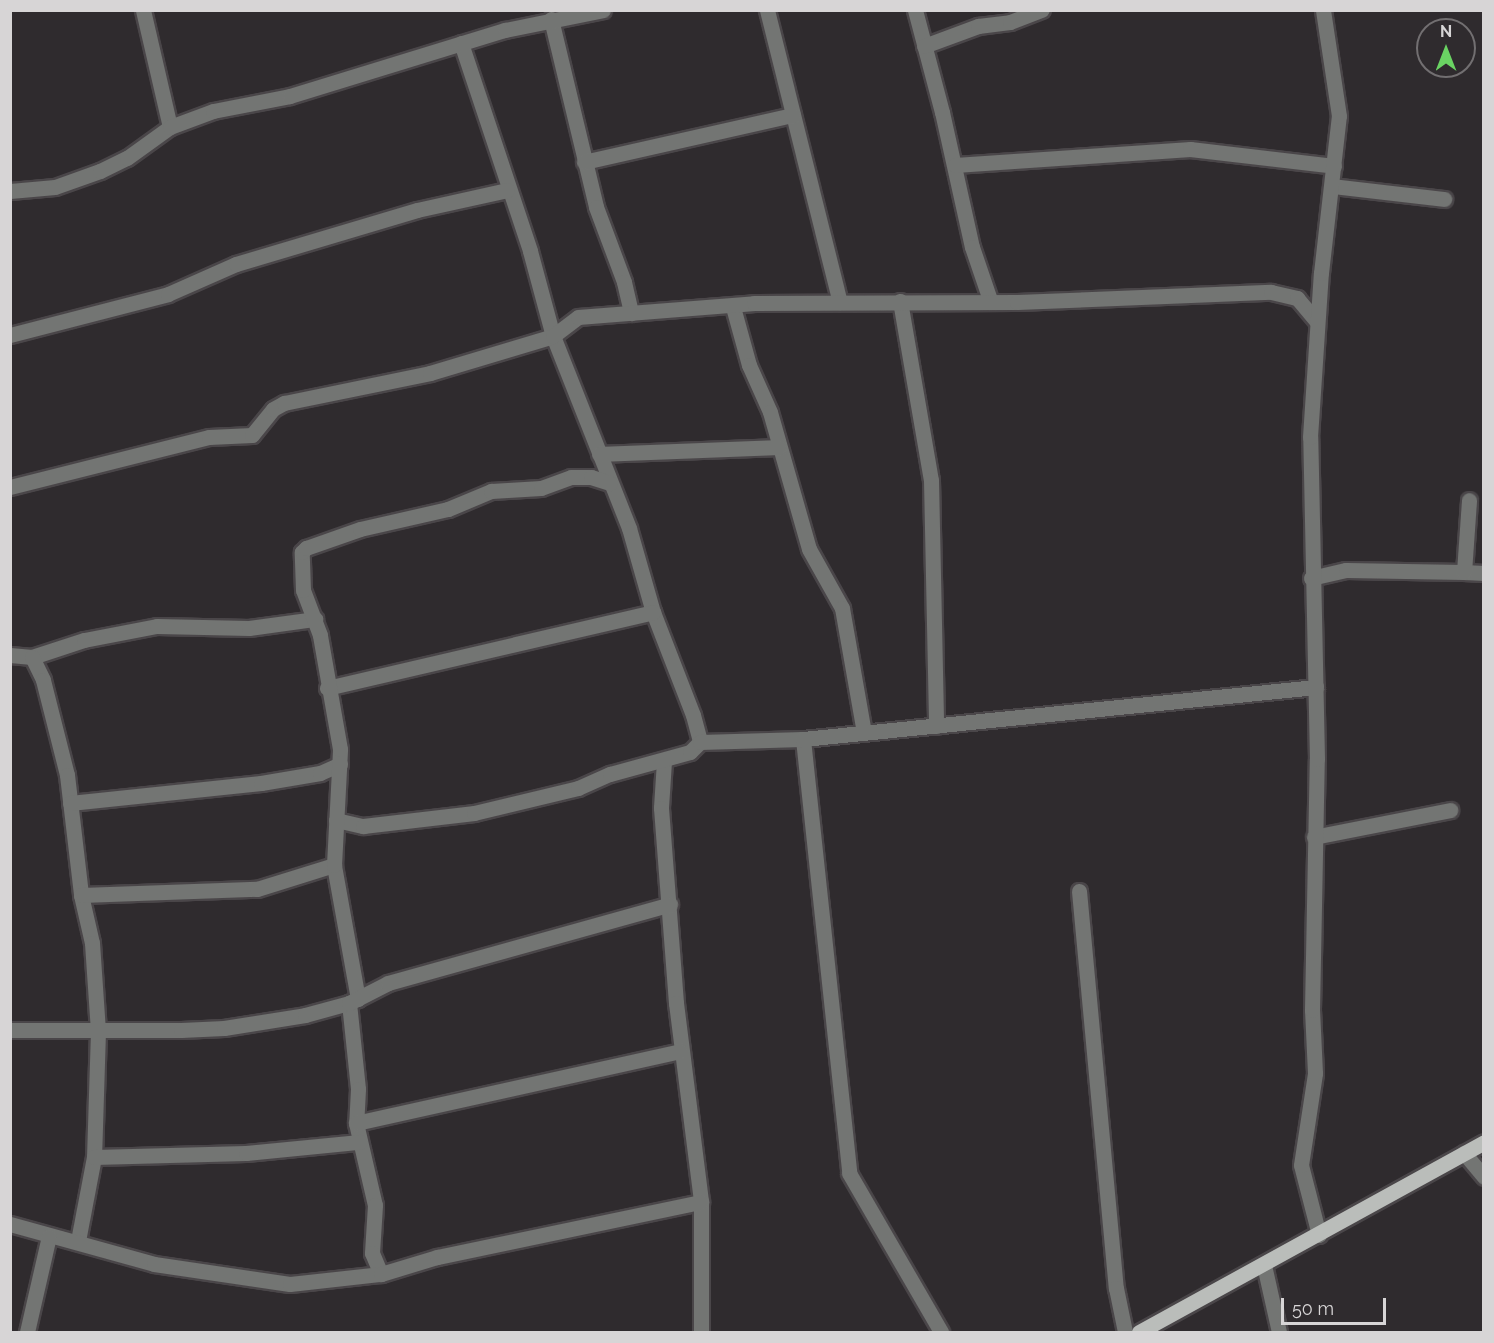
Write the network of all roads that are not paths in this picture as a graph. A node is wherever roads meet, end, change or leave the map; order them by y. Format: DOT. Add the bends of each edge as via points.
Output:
graph roads {
  1 [pos="143,10"];
  2 [pos="603,10"];
  3 [pos="767,10"];
  4 [pos="915,10"];
  5 [pos="1042,10"];
  6 [pos="1323,10"];
  7 [pos="550,19"];
  8 [pos="461,43"];
  9 [pos="924,46"];
  10 [pos="793,115"];
  11 [pos="170,127"];
  12 [pos="584,162"];
  13 [pos="955,165"];
  14 [pos="1334,166"];
  15 [pos="1332,186"];
  16 [pos="507,190"];
  17 [pos="10,191"];
  18 [pos="1444,198"];
  19 [pos="990,300"];
  20 [pos="900,301"];
  21 [pos="840,302"];
  22 [pos="733,307"];
  23 [pos="630,313"];
  24 [pos="1317,322"];
  25 [pos="10,335"];
  26 [pos="553,336"];
  27 [pos="779,447"];
  28 [pos="599,454"];
  29 [pos="610,483"];
  30 [pos="10,486"];
  31 [pos="1469,500"];
  32 [pos="1464,572"];
  33 [pos="1484,573"];
  34 [pos="1311,578"];
  35 [pos="653,612"];
  36 [pos="315,619"];
  37 [pos="10,655"];
  38 [pos="32,657"];
  39 [pos="1316,687"];
  40 [pos="327,688"];
  41 [pos="936,726"];
  42 [pos="864,733"];
  43 [pos="803,739"];
  44 [pos="700,742"];
  45 [pos="664,761"];
  46 [pos="341,772"];
  47 [pos="70,803"];
  48 [pos="1450,810"];
  49 [pos="336,820"];
  50 [pos="1314,837"];
  51 [pos="334,865"];
  52 [pos="1079,891"];
  53 [pos="81,895"];
  54 [pos="670,904"];
  55 [pos="354,1001"];
  56 [pos="10,1030"];
  57 [pos="98,1031"];
  58 [pos="680,1051"];
  59 [pos="356,1124"];
  60 [pos="359,1142"];
  61 [pos="1484,1142"];
  62 [pos="1464,1153"];
  63 [pos="94,1157"];
  64 [pos="1484,1177"];
  65 [pos="701,1202"];
  66 [pos="10,1224"];
  67 [pos="1319,1235"];
  68 [pos="49,1236"];
  69 [pos="78,1241"];
  70 [pos="1264,1265"];
  71 [pos="381,1274"];
  72 [pos="27,1332"];
  73 [pos="701,1332"];
  74 [pos="941,1332"];
  75 [pos="1125,1332"];
  76 [pos="1139,1332"];
  77 [pos="1279,1332"];
  1 -- 11 [label="street"];
  2 -- 7 [label="street"];
  3 -- 10 [label="street"];
  4 -- 9 [label="street"];
  5 -- 9 [label="street" via="1010,22 978,26"];
  6 -- 14 [label="street" via="1338,97"];
  7 -- 8 [label="street"];
  7 -- 12 [label="street"];
  8 -- 11 [label="street" via="356,78 213,111"];
  8 -- 16 [label="street"];
  9 -- 13 [label="street"];
  10 -- 12 [label="street"];
  10 -- 21 [label="street"];
  11 -- 17 [label="street" via="127,158 99,171 55,187"];
  12 -- 23 [label="street"];
  13 -- 14 [label="street" via="1190,149"];
  13 -- 19 [label="street" via="972,247"];
  14 -- 15 [label="street"];
  15 -- 18 [label="street"];
  15 -- 24 [label="street"];
  16 -- 25 [label="street" via="417,210 228,266 168,294"];
  16 -- 26 [label="street" via="530,251"];
  19 -- 20 [label="street"];
  19 -- 24 [label="street" via="1271,292 1297,298"];
  20 -- 21 [label="street"];
  20 -- 41 [label="street" via="931,480"];
  21 -- 22 [label="street"];
  22 -- 23 [label="street"];
  22 -- 27 [label="street"];
  23 -- 26 [label="street" via="578,317"];
  24 -- 34 [label="street" via="1310,437"];
  26 -- 28 [label="street"];
  26 -- 30 [label="street" via="399,382 284,403 273,409 252,435 209,437"];
  27 -- 28 [label="street"];
  27 -- 42 [label="street" via="809,549 842,608"];
  28 -- 29 [label="street"];
  29 -- 35 [label="street" via="629,528"];
  29 -- 36 [label="street" via="591,477 571,477 541,488 490,491 448,509 360,529 306,548 301,556 303,590"];
  31 -- 32 [label="street"];
  32 -- 33 [label="street"];
  32 -- 34 [label="street" via="1346,570"];
  34 -- 39 [label="street"];
  35 -- 40 [label="street"];
  35 -- 44 [label="street"];
  36 -- 38 [label="street" via="249,628 157,626 84,640"];
  36 -- 40 [label="street"];
  37 -- 38 [label="street"];
  38 -- 47 [label="street" via="44,680 68,775"];
  39 -- 41 [label="street"];
  39 -- 50 [label="street"];
  40 -- 46 [label="street"];
  41 -- 42 [label="street"];
  42 -- 43 [label="street"];
  43 -- 44 [label="street"];
  43 -- 74 [label="street" via="849,1173"];
  44 -- 45 [label="street" via="690,752"];
  45 -- 49 [label="street" via="610,774 578,788 474,813 363,826"];
  45 -- 54 [label="street" via="661,808"];
  46 -- 47 [label="street"];
  46 -- 49 [label="street"];
  47 -- 53 [label="street"];
  48 -- 50 [label="street"];
  49 -- 51 [label="street"];
  50 -- 67 [label="street" via="1315,1073 1301,1165"];
  51 -- 53 [label="street" via="257,889"];
  51 -- 55 [label="street"];
  52 -- 75 [label="street" via="1116,1288"];
  53 -- 57 [label="street" via="92,943"];
  54 -- 55 [label="street" via="388,983"];
  54 -- 58 [label="street"];
  55 -- 57 [label="street" via="224,1028"];
  55 -- 59 [label="street"];
  56 -- 57 [label="street"];
  57 -- 63 [label="street"];
  58 -- 59 [label="street"];
  58 -- 65 [label="street"];
  59 -- 60 [label="street"];
  60 -- 63 [label="street" via="225,1154"];
  60 -- 71 [label="street" via="375,1205 372,1253"];
  61 -- 62 [label="main road"];
  62 -- 64 [label="street"];
  62 -- 67 [label="main road"];
  63 -- 69 [label="street"];
  65 -- 71 [label="street" via="437,1257"];
  65 -- 73 [label="street"];
  66 -- 68 [label="street"];
  67 -- 70 [label="main road"];
  68 -- 69 [label="street"];
  68 -- 72 [label="street"];
  69 -- 71 [label="street" via="154,1264 257,1281 318,1282"];
  70 -- 76 [label="main road"];
  70 -- 77 [label="street"];
}
